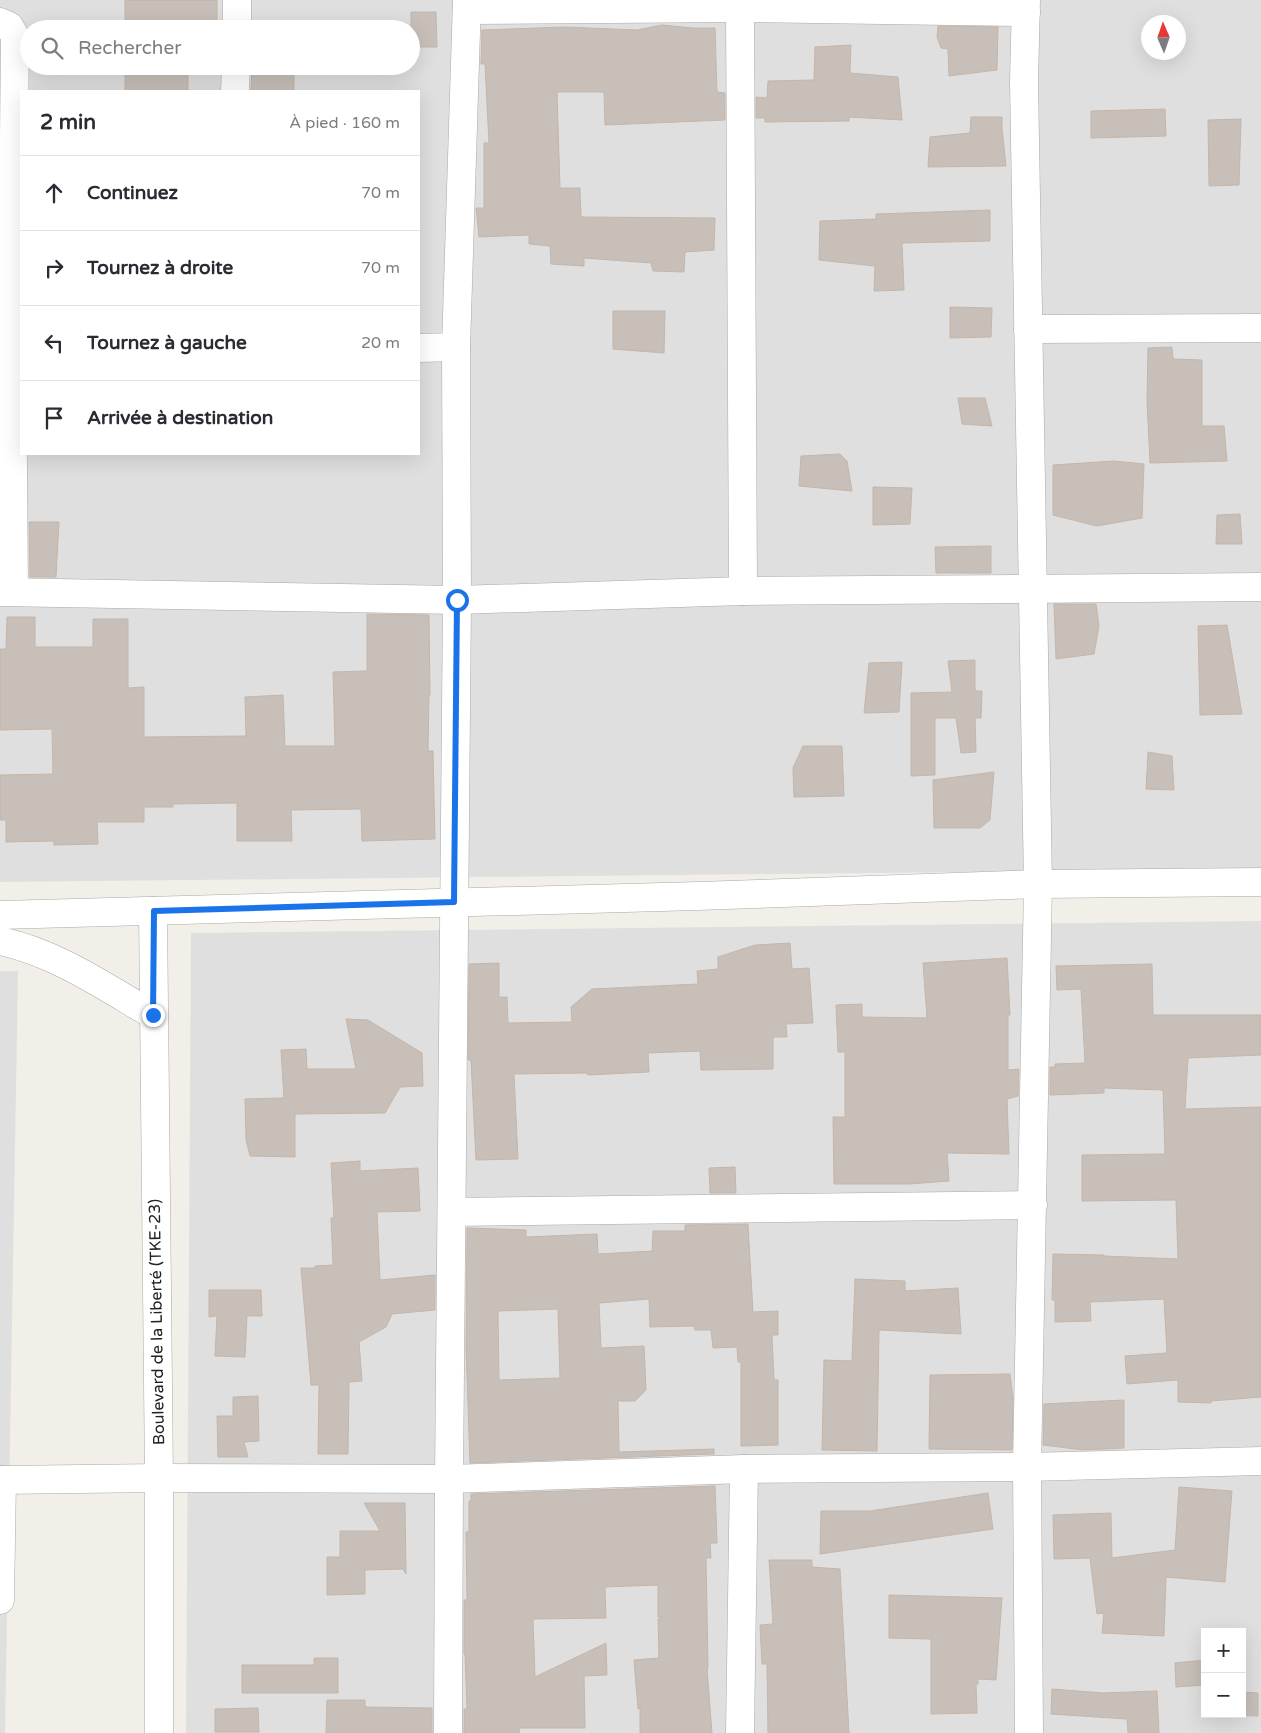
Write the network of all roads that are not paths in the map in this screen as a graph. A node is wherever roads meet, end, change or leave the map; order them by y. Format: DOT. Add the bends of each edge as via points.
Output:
graph roads {
  1 [pos="237,0"];
  2 [pos="468,5"];
  3 [pos="1026,6"];
  4 [pos="740,8"];
  5 [pos="236,20"];
  6 [pos="0,22"];
  7 [pos="236,75"];
  8 [pos="235,90"];
  9 [pos="1261,328"];
  10 [pos="1028,329"];
  11 [pos="17,338"];
  12 [pos="456,347"];
  13 [pos="420,348"];
  14 [pos="1261,588"];
  15 [pos="1033,590"];
  16 [pos="743,591"];
  17 [pos="7,592"];
  18 [pos="457,600"];
  19 [pos="1261,882"];
  20 [pos="1038,884"];
  21 [pos="454,902"];
  22 [pos="154,911"];
  23 [pos="0,915"];
  24 [pos="0,941"];
  25 [pos="153,1015"];
  26 [pos="1033,1205"];
  27 [pos="452,1212"];
  28 [pos="1261,1461"];
  29 [pos="1027,1467"];
  30 [pos="744,1469"];
  31 [pos="159,1478"];
  32 [pos="449,1479"];
  33 [pos="1,1480"];
  34 [pos="0,1600"];
  35 [pos="159,1733"];
  36 [pos="448,1733"];
  37 [pos="740,1733"];
  38 [pos="1029,1733"];
  1 -- 5 [label="street"];
  2 -- 4 [label="street"];
  2 -- 12 [label="street"];
  3 -- 4 [label="street"];
  3 -- 10 [label="street"];
  4 -- 16 [label="street"];
  6 -- 11 [label="street" via="9,26 15,36"];
  7 -- 8 [label="street"];
  9 -- 10 [label="street"];
  10 -- 15 [label="street"];
  11 -- 17 [label="street"];
  12 -- 13 [label="street"];
  12 -- 18 [label="street"];
  14 -- 15 [label="street"];
  15 -- 16 [label="street"];
  15 -- 20 [label="street"];
  16 -- 18 [label="street"];
  17 -- 18 [label="street"];
  18 -- 21 [label="street"];
  19 -- 20 [label="street"];
  20 -- 21 [label="street"];
  20 -- 26 [label="street"];
  21 -- 22 [label="street"];
  21 -- 27 [label="street"];
  22 -- 23 [label="street"];
  22 -- 25 [label="street, Boulevard de la Liberté (TKE-23)"];
  24 -- 25 [label="street" via="62,962"];
  25 -- 31 [label="street, Boulevard de la Liberté (TKE-23)"];
  26 -- 27 [label="street"];
  26 -- 29 [label="street"];
  27 -- 32 [label="street"];
  28 -- 29 [label="street"];
  29 -- 30 [label="street"];
  29 -- 38 [label="street"];
  30 -- 32 [label="street"];
  30 -- 37 [label="street"];
  31 -- 32 [label="street"];
  31 -- 33 [label="street"];
  31 -- 35 [label="street, Boulevard de la Liberté (TKE-23)"];
  32 -- 36 [label="street"];
  33 -- 34 [label="street"];
}
